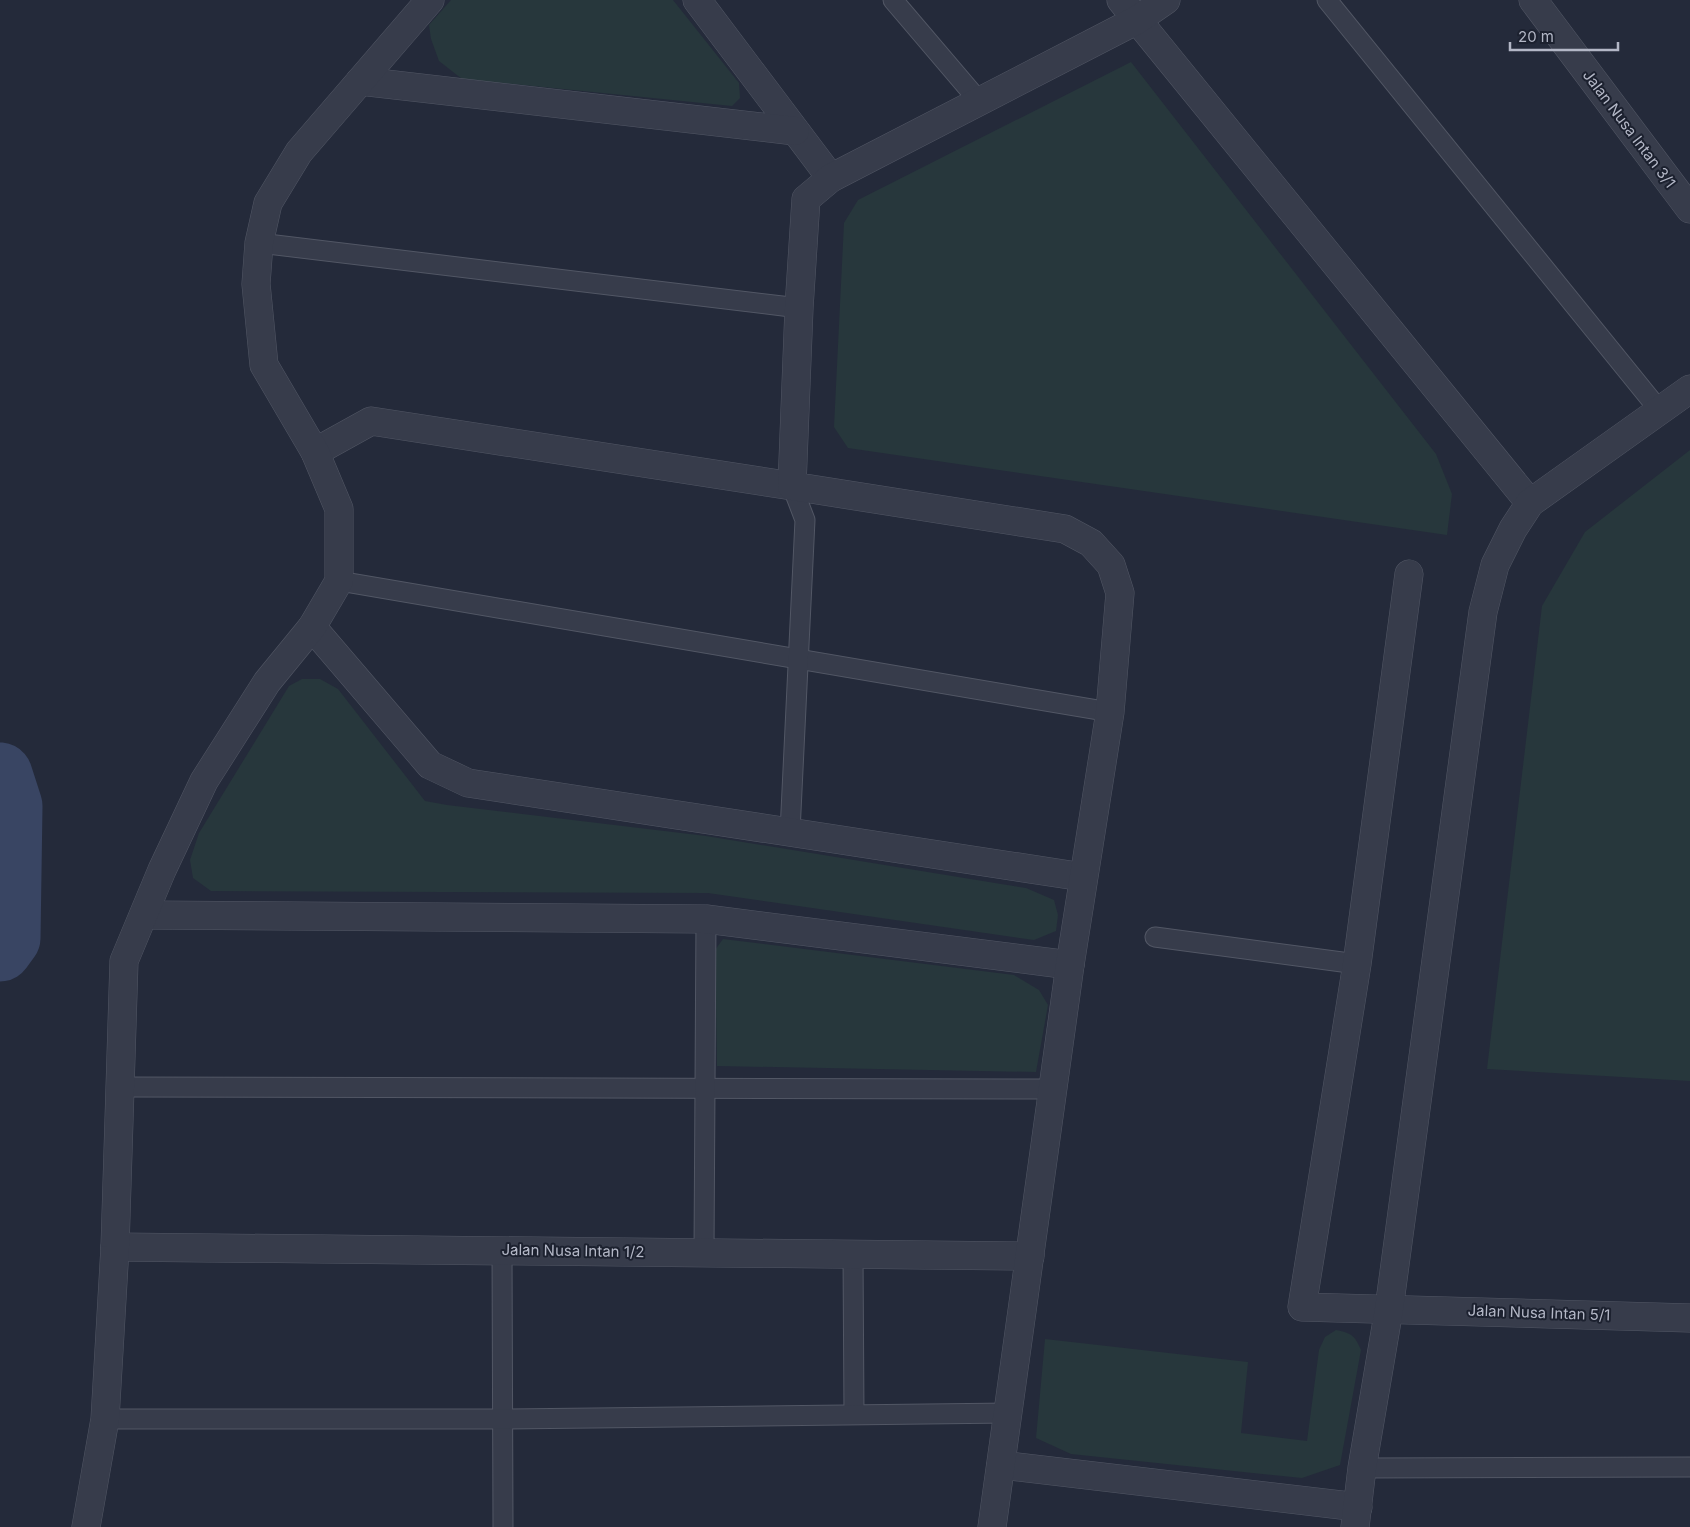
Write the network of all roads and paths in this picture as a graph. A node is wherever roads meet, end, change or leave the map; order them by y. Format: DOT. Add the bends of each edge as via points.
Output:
graph roads {
  1 [pos="430,0"];
  2 [pos="697,0"];
  3 [pos="893,0"];
  4 [pos="1166,0"];
  5 [pos="1327,0"];
  6 [pos="1533,0"];
  7 [pos="1129,10"];
  8 [pos="360,81"];
  9 [pos="979,101"];
  10 [pos="795,131"];
  11 [pos="830,178"];
  12 [pos="1690,209"];
  13 [pos="259,243"];
  14 [pos="799,308"];
  15 [pos="1690,389"];
  16 [pos="1660,411"];
  17 [pos="315,452"];
  18 [pos="792,486"];
  19 [pos="1530,503"];
  20 [pos="1409,574"];
  21 [pos="339,581"];
  22 [pos="312,627"];
  23 [pos="798,660"];
  24 [pos="1110,712"];
  25 [pos="790,832"];
  26 [pos="1083,877"];
  27 [pos="144,915"];
  28 [pos="706,919"];
  29 [pos="1155,937"];
  30 [pos="1357,964"];
  31 [pos="1070,965"];
  32 [pos="121,1087"];
  33 [pos="705,1088"];
  34 [pos="1053,1089"];
  35 [pos="115,1247"];
  36 [pos="502,1250"];
  37 [pos="704,1252"];
  38 [pos="853,1254"];
  39 [pos="1030,1256"];
  40 [pos="1389,1309"];
  41 [pos="1690,1318"];
  42 [pos="1009,1413"];
  43 [pos="854,1414"];
  44 [pos="105,1419"];
  45 [pos="503,1419"];
  46 [pos="1001,1465"];
  47 [pos="1690,1467"];
  48 [pos="1362,1468"];
  49 [pos="1356,1517"];
  50 [pos="86,1527"];
  51 [pos="503,1527"];
  52 [pos="992,1527"];
  1 -- 8 [label="street"];
  2 -- 10 [label="street"];
  3 -- 9 [label="lane"];
  4 -- 7 [label="street"];
  5 -- 16 [label="lane"];
  6 -- 12 [label="street, Jalan Nusa Intan 3/1"];
  7 -- 9 [label="street"];
  7 -- 19 [label="street"];
  8 -- 10 [label="street"];
  8 -- 13 [label="street" via="299,152 268,203"];
  9 -- 11 [label="street"];
  10 -- 11 [label="street"];
  11 -- 14 [label="street" via="806,199"];
  13 -- 14 [label="lane"];
  13 -- 17 [label="street" via="256,284 264,365"];
  14 -- 18 [label="street"];
  15 -- 16 [label="street"];
  16 -- 19 [label="street"];
  17 -- 18 [label="street" via="371,421"];
  17 -- 21 [label="street" via="339,509"];
  18 -- 23 [label="lane" via="805,520"];
  18 -- 24 [label="street" via="1065,530 1091,543 1111,565 1120,593"];
  19 -- 40 [label="street" via="1495,565 1483,612"];
  20 -- 30 [label="street"];
  21 -- 22 [label="street"];
  21 -- 23 [label="lane"];
  22 -- 25 [label="street" via="430,765 468,783"];
  22 -- 27 [label="street" via="267,682 204,781"];
  23 -- 24 [label="lane"];
  23 -- 25 [label="lane"];
  24 -- 26 [label="street"];
  25 -- 26 [label="street"];
  26 -- 31 [label="street"];
  27 -- 28 [label="street"];
  27 -- 32 [label="street" via="124,961"];
  28 -- 31 [label="street"];
  28 -- 33 [label="lane"];
  29 -- 30 [label="lane"];
  30 -- 40 [label="street, Jalan Nusa Intan 5/1" via="1302,1307"];
  31 -- 34 [label="street"];
  32 -- 33 [label="lane"];
  32 -- 35 [label="street"];
  33 -- 34 [label="lane"];
  33 -- 37 [label="lane"];
  34 -- 39 [label="street"];
  35 -- 36 [label="street, Jalan Nusa Intan 1/2"];
  35 -- 44 [label="street"];
  36 -- 37 [label="street, Jalan Nusa Intan 1/2"];
  36 -- 45 [label="lane"];
  37 -- 38 [label="street, Jalan Nusa Intan 1/2"];
  38 -- 39 [label="street, Jalan Nusa Intan 1/2"];
  38 -- 43 [label="lane"];
  39 -- 42 [label="street"];
  40 -- 41 [label="street, Jalan Nusa Intan 5/1"];
  40 -- 48 [label="street"];
  42 -- 43 [label="lane"];
  42 -- 46 [label="street"];
  43 -- 45 [label="lane"];
  44 -- 45 [label="lane"];
  44 -- 50 [label="street"];
  45 -- 51 [label="lane"];
  46 -- 49 [label="street"];
  46 -- 52 [label="street"];
  47 -- 48 [label="lane"];
  48 -- 49 [label="street"];
}
